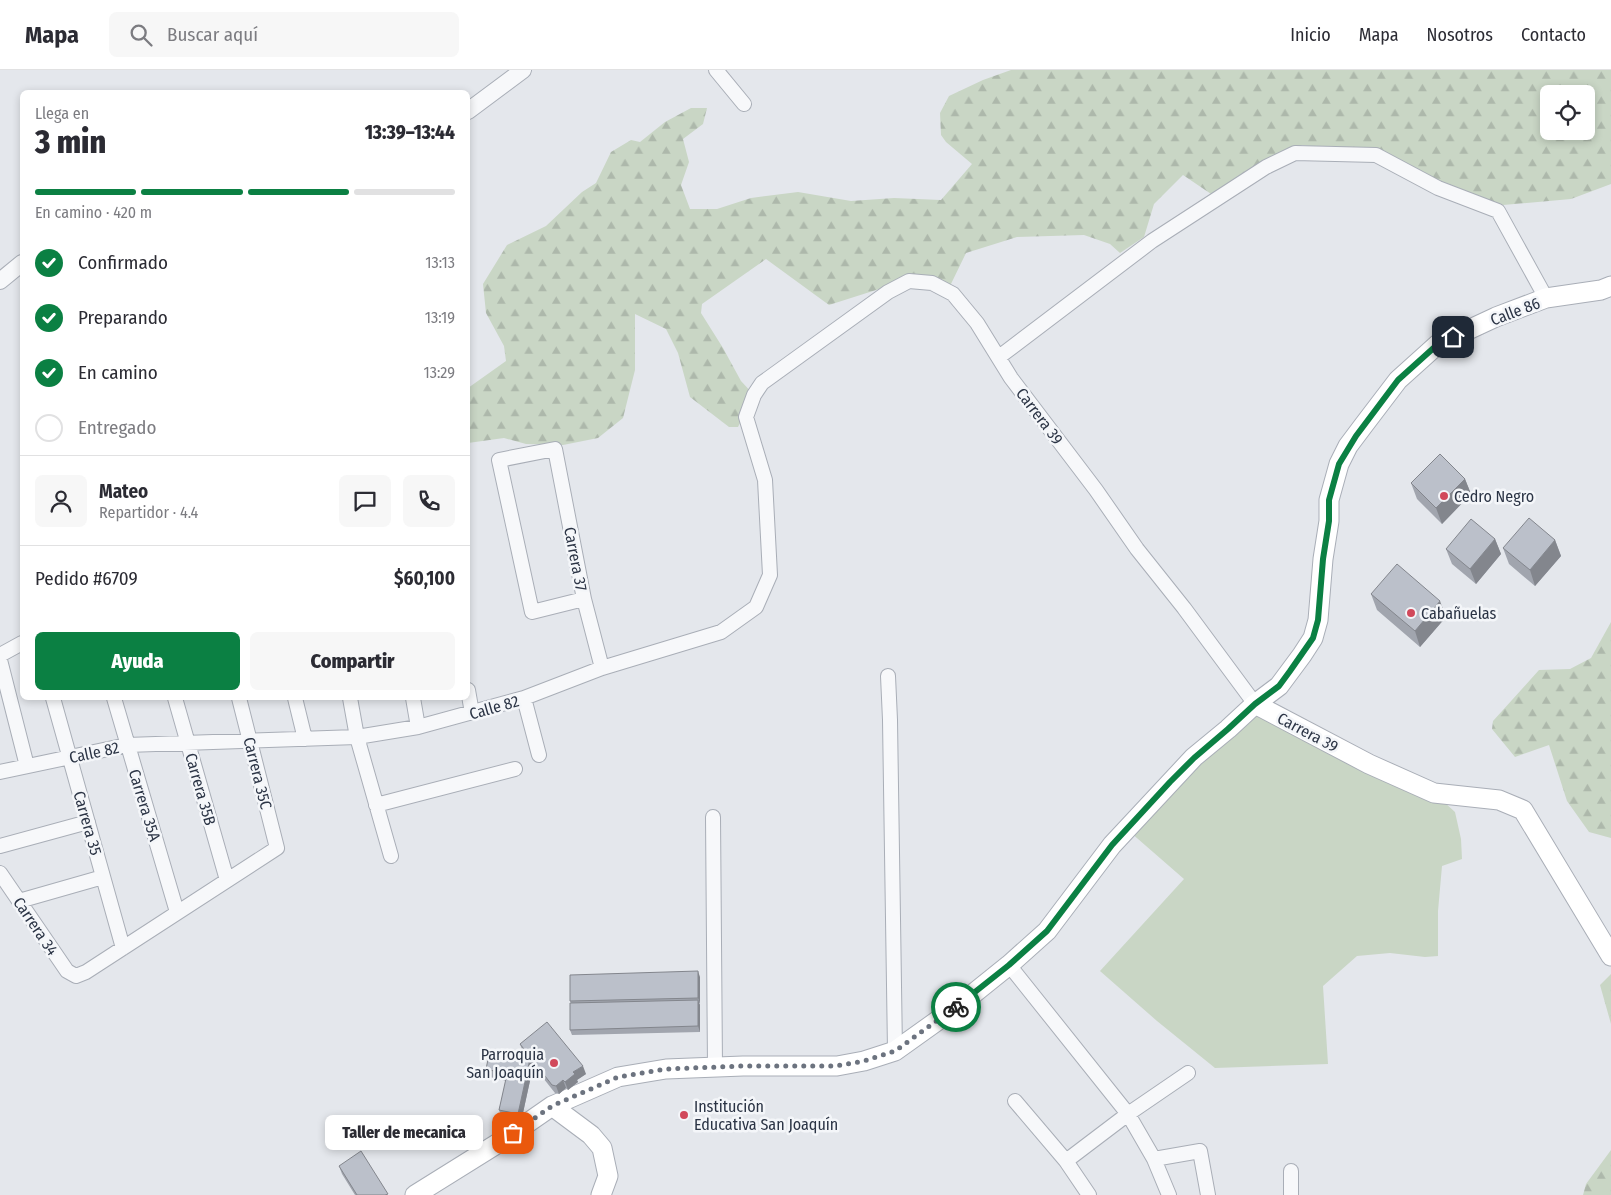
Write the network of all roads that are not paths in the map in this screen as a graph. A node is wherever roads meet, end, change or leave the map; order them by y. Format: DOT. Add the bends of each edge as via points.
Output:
graph roads {
  1 [pos="523,70"];
  2 [pos="716,70"];
  3 [pos="744,104"];
  4 [pos="470,110"];
  5 [pos="20,265"];
  6 [pos="0,281"];
  7 [pos="1611,286"];
  8 [pos="1546,298"];
  9 [pos="999,357"];
  10 [pos="754,395"];
  11 [pos="584,599"];
  12 [pos="20,644"];
  13 [pos="0,655"];
  14 [pos="0,660"];
  15 [pos="602,668"];
  16 [pos="888,676"];
  17 [pos="524,698"];
  18 [pos="54,700"];
  19 [pos="115,700"];
  20 [pos="176,700"];
  21 [pos="240,700"];
  22 [pos="296,700"];
  23 [pos="350,700"];
  24 [pos="413,700"];
  25 [pos="470,700"];
  26 [pos="1255,704"];
  27 [pos="6,711"];
  28 [pos="472,713"];
  29 [pos="418,728"];
  30 [pos="357,736"];
  31 [pos="305,738"];
  32 [pos="250,742"];
  33 [pos="187,743"];
  34 [pos="127,745"];
  35 [pos="539,755"];
  36 [pos="70,757"];
  37 [pos="27,766"];
  38 [pos="515,769"];
  39 [pos="0,772"];
  40 [pos="376,805"];
  41 [pos="713,818"];
  42 [pos="88,822"];
  43 [pos="0,846"];
  44 [pos="391,856"];
  45 [pos="103,877"];
  46 [pos="227,880"];
  47 [pos="2,881"];
  48 [pos="19,901"];
  49 [pos="177,912"];
  50 [pos="123,948"];
  51 [pos="1611,956"];
  52 [pos="1009,965"];
  53 [pos="895,1051"];
  54 [pos="715,1067"];
  55 [pos="1188,1073"];
  56 [pos="1015,1102"];
  57 [pos="552,1106"];
  58 [pos="1128,1114"];
  59 [pos="1154,1159"];
  60 [pos="1066,1161"];
  61 [pos="1291,1171"];
  62 [pos="1084,1193"];
  63 [pos="414,1195"];
  64 [pos="601,1195"];
  65 [pos="1169,1195"];
  66 [pos="1208,1195"];
  67 [pos="1291,1195"];
  1 -- 4 [label="street"];
  2 -- 3 [label="street"];
  5 -- 6 [label="street"];
  7 -- 8 [label="main road, Calle 86"];
  8 -- 9 [label="street" via="1498,211 1438,188 1376,155 1295,153 1266,167 1152,241"];
  8 -- 26 [label="main road, Calle 86" via="1438,344 1398,380 1358,432 1339,464 1329,500 1318,620 1313,638 1279,686"];
  9 -- 10 [label="street, Carrera 39" via="953,294 932,283 909,281 888,292 762,383"];
  9 -- 26 [label="street, Carrera 39" via="1011,378 1137,549"];
  10 -- 15 [label="street, Calle 82" via="746,417 765,480 770,575 756,607 721,632"];
  11 -- 11 [label="street, Carrera 37" via="555,450 499,460 532,612"];
  11 -- 15 [label="street, Carrera 37"];
  12 -- 13 [label="street"];
  14 -- 27 [label="street"];
  15 -- 17 [label="street, Calle 82"];
  16 -- 53 [label="street"];
  17 -- 28 [label="street, Calle 82"];
  17 -- 35 [label="street"];
  18 -- 36 [label="street, Carrera 35"];
  19 -- 34 [label="street, Carrera 35A"];
  20 -- 33 [label="street, Carrera 35B"];
  21 -- 32 [label="street, Carrera 35C"];
  22 -- 31 [label="street"];
  23 -- 30 [label="street"];
  24 -- 29 [label="street"];
  25 -- 28 [label="street"];
  26 -- 51 [label="main road, Carrera 39" via="1369,764 1434,793 1499,800 1523,810"];
  26 -- 52 [label="main road, Calle 86" via="1187,764 1112,845 1047,931"];
  27 -- 37 [label="street"];
  28 -- 29 [label="street, Calle 82"];
  29 -- 30 [label="street, Calle 82"];
  30 -- 31 [label="street, Calle 82"];
  30 -- 40 [label="street"];
  31 -- 32 [label="street, Calle 82"];
  32 -- 33 [label="street, Calle 82"];
  32 -- 46 [label="street, Carrera 35C" via="277,848"];
  33 -- 34 [label="street, Calle 82"];
  33 -- 46 [label="street, Carrera 35B"];
  34 -- 36 [label="street, Calle 82"];
  34 -- 49 [label="street, Carrera 35A"];
  36 -- 37 [label="street, Calle 82"];
  36 -- 42 [label="street, Carrera 35"];
  37 -- 39 [label="street, Calle 82"];
  38 -- 40 [label="street"];
  40 -- 44 [label="street"];
  41 -- 54 [label="street"];
  42 -- 43 [label="street"];
  42 -- 45 [label="street, Carrera 35"];
  45 -- 48 [label="street"];
  45 -- 50 [label="street, Carrera 35"];
  46 -- 49 [label="street"];
  47 -- 48 [label="street, Carrera 34"];
  48 -- 50 [label="street, Carrera 34" via="67,971 76,976"];
  49 -- 50 [label="street"];
  52 -- 53 [label="main road, Calle 86"];
  52 -- 58 [label="street"];
  53 -- 54 [label="main road, Calle 86" via="836,1066"];
  54 -- 57 [label="main road, Calle 86" via="666,1069 618,1077"];
  55 -- 58 [label="street"];
  56 -- 60 [label="street"];
  57 -- 63 [label="main road, Calle 86"];
  57 -- 64 [label="main road" via="591,1135 602,1148 608,1176"];
  58 -- 59 [label="street"];
  58 -- 60 [label="street"];
  59 -- 65 [label="street"];
  59 -- 66 [label="street" via="1200,1151"];
  60 -- 62 [label="street"];
  61 -- 67 [label="street"];
}
